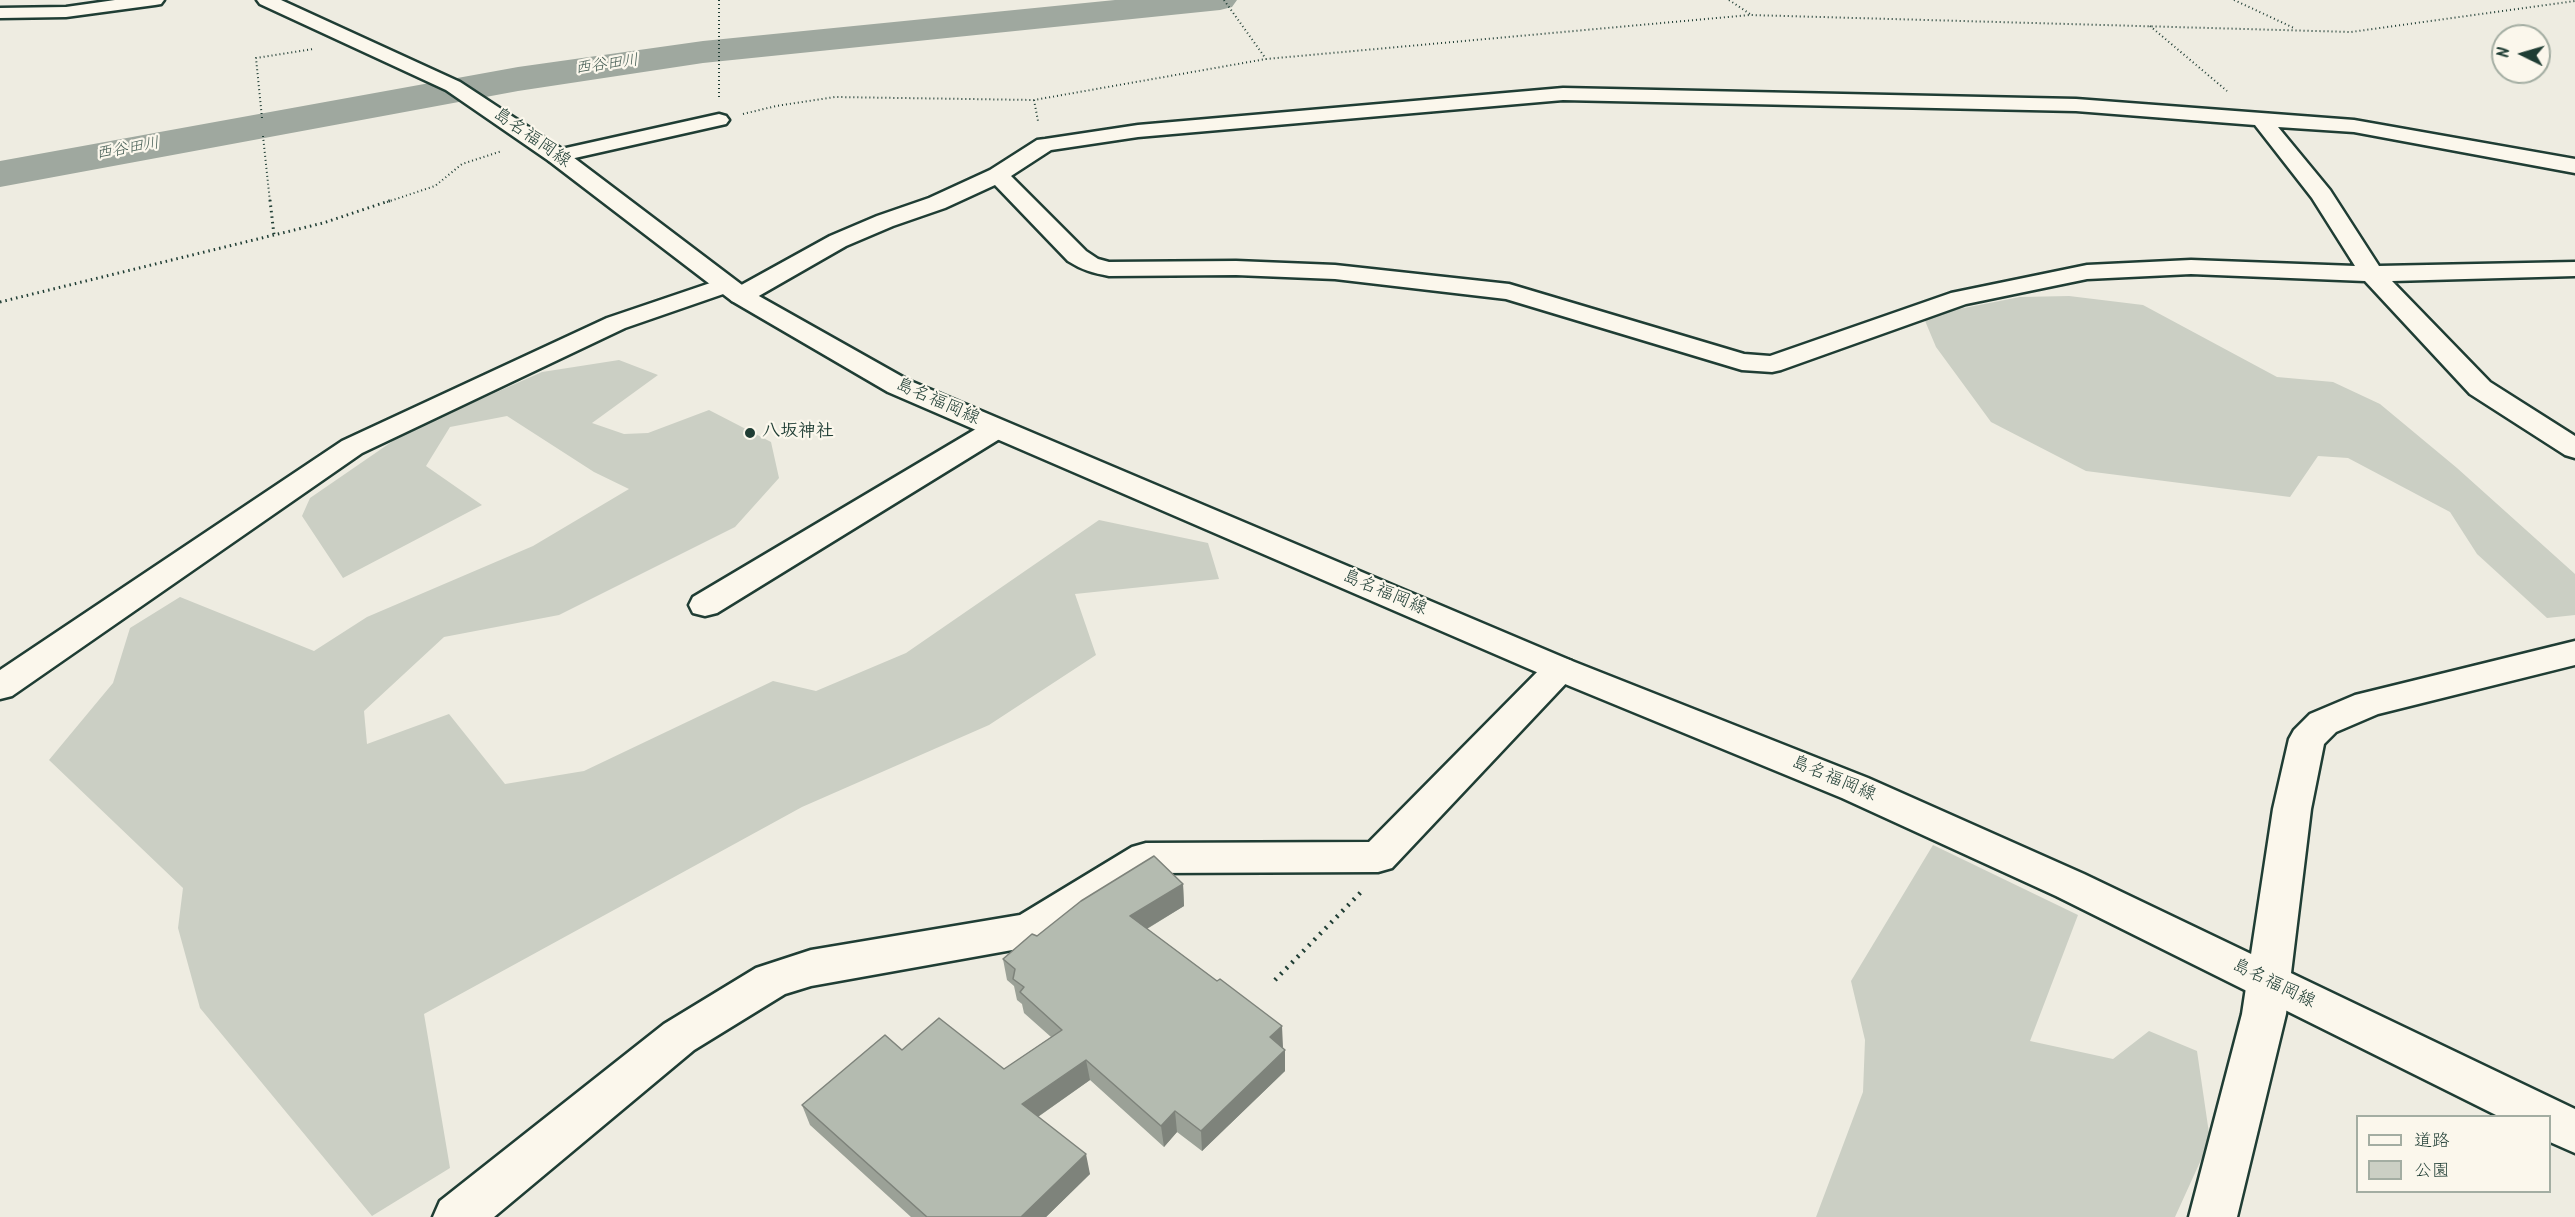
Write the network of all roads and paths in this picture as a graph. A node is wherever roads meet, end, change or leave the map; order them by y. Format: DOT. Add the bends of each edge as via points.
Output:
graph roads {
  1 [pos="155,0"];
  2 [pos="266,0"];
  3 [pos="718,0"];
  4 [pos="1729,0"];
  5 [pos="2234,0"];
  6 [pos="1225,1"];
  7 [pos="2575,1"];
  8 [pos="0,13"];
  9 [pos="1750,15"];
  10 [pos="2150,26"];
  11 [pos="2297,30"];
  12 [pos="357,41"];
  13 [pos="1266,59"];
  14 [pos="262,118"];
  15 [pos="719,120"];
  16 [pos="2263,121"];
  17 [pos="263,136"];
  18 [pos="547,149"];
  19 [pos="2575,166"];
  20 [pos="998,175"];
  21 [pos="274,235"];
  22 [pos="2575,269"];
  23 [pos="2372,274"];
  24 [pos="733,290"];
  25 [pos="0,302"];
  26 [pos="996,429"];
  27 [pos="2575,449"];
  28 [pos="705,605"];
  29 [pos="2575,653"];
  30 [pos="1560,669"];
  31 [pos="0,687"];
  32 [pos="1378,857"];
  33 [pos="1275,980"];
  34 [pos="2268,982"];
  35 [pos="2541,1115"];
  36 [pos="2551,1120"];
  37 [pos="2575,1132"];
  38 [pos="457,1217"];
  39 [pos="2213,1217"];
  1 -- 8 [label="street" via="66,12"];
  2 -- 12 [label="street, 島名福岡線"];
  3 -- 15 [label="path"];
  4 -- 9 [label="path"];
  5 -- 11 [label="path"];
  6 -- 13 [label="path"];
  7 -- 11 [label="path" via="2351,32"];
  9 -- 10 [label="path"];
  9 -- 13 [label="path"];
  10 -- 11 [label="path"];
  10 -- 16 [label="path"];
  12 -- 14 [label="path" via="256,58"];
  12 -- 18 [label="street, 島名福岡線" via="458,89"];
  13 -- 15 [label="path" via="1034,100 835,97"];
  15 -- 18 [label="street"];
  16 -- 19 [label="street" via="2354,126"];
  16 -- 20 [label="street" via="2024,103 1563,94 1114,134 1045,145"];
  16 -- 23 [label="street" via="2322,195"];
  17 -- 21 [label="path"];
  18 -- 21 [label="path" via="465,162 435,186"];
  18 -- 24 [label="street, 島名福岡線"];
  20 -- 23 [label="street" via="1090,265 1110,269 1335,272 1509,291 1742,362 1772,364 1960,298 2088,272 2191,267"];
  20 -- 24 [label="street" via="937,204 838,241"];
  21 -- 25 [label="path"];
  22 -- 23 [label="street"];
  23 -- 27 [label="street" via="2480,388"];
  24 -- 26 [label="street, 島名福岡線" via="898,386"];
  24 -- 31 [label="street" via="616,323 352,447"];
  26 -- 28 [label="street"];
  26 -- 30 [label="street, 島名福岡線"];
  29 -- 34 [label="street" via="2368,704 2323,723 2307,739 2292,809"];
  30 -- 32 [label="street"];
  30 -- 34 [label="street, 島名福岡線" via="1855,788 2070,885"];
  32 -- 33 [label="path" via="1367,886"];
  32 -- 38 [label="street" via="1146,858 1029,930 811,968 771,981 679,1037"];
  34 -- 35 [label="street, 島名福岡線"];
  34 -- 39 [label="street" via="2258,1039"];
  36 -- 37 [label="street"];
}
